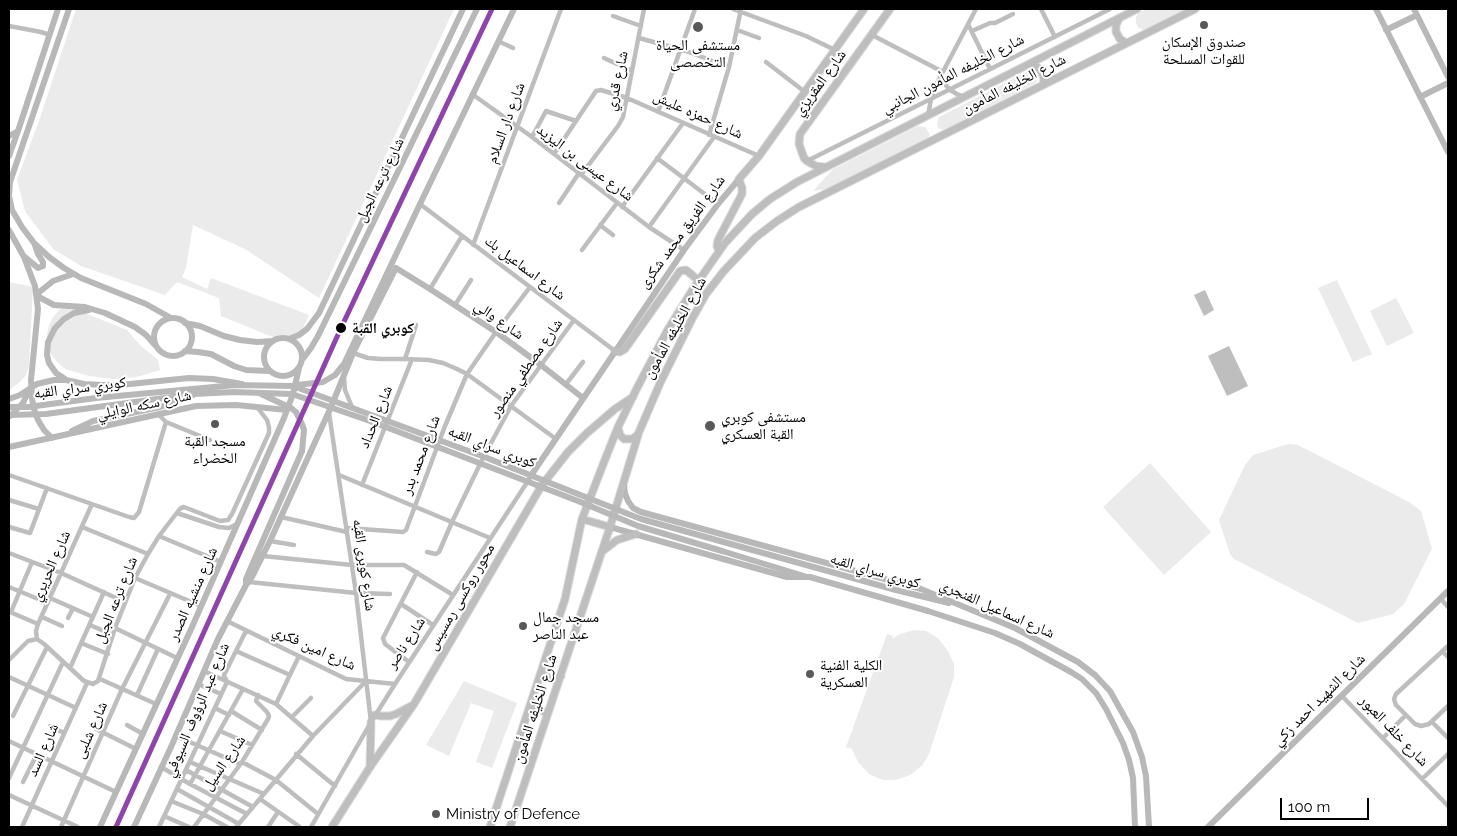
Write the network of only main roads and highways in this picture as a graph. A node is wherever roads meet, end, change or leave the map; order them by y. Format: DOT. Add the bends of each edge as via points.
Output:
graph roads {
  1 [pos="58,9"];
  2 [pos="69,9"];
  3 [pos="463,9"];
  4 [pos="477,9"];
  5 [pos="514,9"];
  6 [pos="861,9"];
  7 [pos="890,9"];
  8 [pos="1137,9"];
  9 [pos="1195,9"];
  10 [pos="1376,9"];
  11 [pos="1415,12"];
  12 [pos="1119,18"];
  13 [pos="1386,30"];
  14 [pos="1126,43"];
  15 [pos="1030,64"];
  16 [pos="432,72"];
  17 [pos="1448,77"];
  18 [pos="443,78"];
  19 [pos="1448,83"];
  20 [pos="1043,84"];
  21 [pos="1420,96"];
  22 [pos="18,132"];
  23 [pos="9,136"];
  24 [pos="1448,152"];
  25 [pos="9,156"];
  26 [pos="826,167"];
  27 [pos="739,179"];
  28 [pos="9,230"];
  29 [pos="34,243"];
  30 [pos="719,251"];
  31 [pos="24,257"];
  32 [pos="342,265"];
  33 [pos="350,269"];
  34 [pos="73,274"];
  35 [pos="698,280"];
  36 [pos="37,295"];
  37 [pos="96,310"];
  38 [pos="171,318"];
  39 [pos="185,323"];
  40 [pos="289,339"];
  41 [pos="273,341"];
  42 [pos="155,345"];
  43 [pos="185,351"];
  44 [pos="615,351"];
  45 [pos="302,360"];
  46 [pos="299,368"];
  47 [pos="269,371"];
  48 [pos="281,376"];
  49 [pos="66,380"];
  50 [pos="248,385"];
  51 [pos="293,386"];
  52 [pos="31,387"];
  53 [pos="258,392"];
  54 [pos="194,394"];
  55 [pos="633,397"];
  56 [pos="584,398"];
  57 [pos="9,399"];
  58 [pos="9,407"];
  59 [pos="272,408"];
  60 [pos="287,410"];
  61 [pos="9,416"];
  62 [pos="618,427"];
  63 [pos="639,432"];
  64 [pos="68,434"];
  65 [pos="52,438"];
  66 [pos="9,447"];
  67 [pos="530,477"];
  68 [pos="624,484"];
  69 [pos="654,517"];
  70 [pos="582,519"];
  71 [pos="610,527"];
  72 [pos="636,534"];
  73 [pos="650,537"];
  74 [pos="766,546"];
  75 [pos="602,552"];
  76 [pos="761,563"];
  77 [pos="810,577"];
  78 [pos="248,584"];
  79 [pos="1448,590"];
  80 [pos="957,605"];
  81 [pos="542,671"];
  82 [pos="561,676"];
  83 [pos="414,704"];
  84 [pos="529,709"];
  85 [pos="547,714"];
  86 [pos="375,715"];
  87 [pos="371,722"];
  88 [pos="370,767"];
  89 [pos="100,827"];
  90 [pos="134,827"];
  91 [pos="332,827"];
  92 [pos="490,827"];
  93 [pos="510,827"];
  94 [pos="1135,827"];
  95 [pos="1149,827"];
  96 [pos="1208,827"];
  1 -- 22 [label="main road"];
  2 -- 29 [label="main road" via="10,182 12,210"];
  3 -- 16 [label="main road, شارع ترعه الجبل"];
  4 -- 18 [label="main road, شارع ترعه الجبل"];
  5 -- 51 [label="main road, bridge" via="344,364 323,382"];
  6 -- 27 [label="main road, شارع الفريق محمد شكرى" via="805,92"];
  7 -- 26 [label="main road, شارع المقريزي" via="800,134 804,158 816,166"];
  8 -- 12 [label="main road, شارع الخليفه المأمون"];
  9 -- 14 [label="main road, شارع الخليفه المأمون"];
  10 -- 13 [label="main road"];
  11 -- 13 [label="main road"];
  11 -- 17 [label="main road"];
  12 -- 14 [label="main road" via="1116,32"];
  12 -- 15 [label="main road, شارع الخليفه المأمون"];
  13 -- 21 [label="main road"];
  14 -- 20 [label="main road, شارع الخليفه المأمون"];
  15 -- 20 [label="main road" via="1041,71"];
  15 -- 26 [label="main road, شارع الخليفه المأمون"];
  16 -- 18 [label="main road"];
  16 -- 32 [label="main road, شارع ترعه الجبل"];
  18 -- 33 [label="main road, شارع ترعه الجبل"];
  19 -- 21 [label="main road"];
  20 -- 63 [label="main road, شارع الخليفه المأمون" via="810,201 755,238 723,272 702,302 666,370"];
  21 -- 24 [label="main road"];
  22 -- 23 [label="main road"];
  22 -- 25 [label="main road"];
  26 -- 30 [label="main road, شارع الخليفه المأمون" via="785,189 762,206"];
  27 -- 30 [label="main road" via="742,194 718,240"];
  27 -- 44 [label="main road, شارع الفريق محمد شكرى" via="684,250"];
  28 -- 31 [label="main road"];
  29 -- 31 [label="main road" via="43,266 38,268"];
  29 -- 34 [label="main road"];
  30 -- 35 [label="main road, شارع الخليفه المأمون"];
  31 -- 36 [label="main road"];
  32 -- 33 [label="main road"];
  32 -- 40 [label="main road, شارع ترعه الجبل" via="314,321"];
  33 -- 45 [label="main road, شارع ترعه الجبل" via="318,336"];
  34 -- 36 [label="main road" via="53,281"];
  34 -- 38 [label="main road" via="146,304"];
  35 -- 44 [label="main road" via="686,270 680,271 625,349"];
  35 -- 55 [label="main road, شارع الخليفه المأمون"];
  36 -- 37 [label="main road" via="54,305"];
  36 -- 52 [label="main road"];
  37 -- 42 [label="main road" via="135,327"];
  37 -- 49 [label="main road" via="69,316 49,338 46,350 49,363"];
  38 -- 39 [label="main road"];
  38 -- 42 [label="main road" via="155,330"];
  39 -- 41 [label="main road" via="240,340"];
  39 -- 43 [label="main road" via="192,337"];
  40 -- 41 [label="main road"];
  40 -- 45 [label="main road" via="299,347"];
  41 -- 47 [label="main road" via="264,355"];
  42 -- 43 [label="main road" via="167,355"];
  43 -- 47 [label="main road" via="211,354 246,370"];
  44 -- 56 [label="main road, شارع الفريق محمد شكرى"];
  45 -- 46 [label="main road"];
  46 -- 48 [label="main road"];
  46 -- 60 [label="main road, شارع منشيه الصدر"];
  47 -- 48 [label="main road"];
  48 -- 59 [label="main road" via="278,399"];
  49 -- 50 [label="main road, bridge" via="111,386 195,378"];
  49 -- 52 [label="main road" via="48,380"];
  50 -- 51 [label="main road, كوبري سراي القبه, bridge"];
  50 -- 58 [label="main road, كوبري سراي القبه, bridge"];
  51 -- 80 [label="main road, كوبري سراي القبه, bridge" via="641,519"];
  52 -- 57 [label="main road"];
  52 -- 61 [label="main road" via="23,403"];
  52 -- 65 [label="main road" via="36,415"];
  53 -- 54 [label="main road, كوبري سراي القبه, bridge"];
  53 -- 76 [label="main road, كوبري سراي القبه, bridge" via="292,394 338,409 632,524"];
  53 -- 78 [label="main road, bridge" via="296,412 304,430 302,451 246,579"];
  54 -- 61 [label="main road, كوبري سراي القبه, bridge"];
  54 -- 64 [label="main road, bridge" via="160,407 86,423"];
  55 -- 62 [label="main road, شارع الخليفه المأمون"];
  55 -- 83 [label="main road, محور روكسى رمسيس" via="568,452 542,485"];
  56 -- 67 [label="main road, شارع الفريق محمد شكرى"];
  56 -- 78 [label="main road, شارع والي" via="496,332 396,268 353,353"];
  59 -- 60 [label="main road, شارع سكه الوايلي"];
  59 -- 64 [label="main road, شارع سكه الوايلي" via="206,405"];
  60 -- 89 [label="main road, شارع منشيه الصدر"];
  62 -- 63 [label="main road" via="620,435 627,439 633,439"];
  62 -- 70 [label="main road, شارع الخليفه المأمون"];
  63 -- 68 [label="main road, شارع الخليفه المأمون"];
  64 -- 65 [label="main road, شارع سكه الوايلي"];
  65 -- 66 [label="main road, شارع سكه الوايلي"];
  68 -- 69 [label="main road, شارع اسماعيل الفنجري" via="625,496 632,506"];
  68 -- 71 [label="main road, شارع الخليفه المأمون"];
  69 -- 73 [label="main road" via="647,526"];
  69 -- 74 [label="main road, شارع اسماعيل الفنجري"];
  70 -- 71 [label="main road"];
  70 -- 81 [label="main road, شارع الخليفه المأمون" via="568,590"];
  71 -- 72 [label="main road, شارع اسماعيل الفنجري"];
  71 -- 75 [label="main road, شارع الخليفه المأمون"];
  72 -- 73 [label="main road, شارع اسماعيل الفنجري"];
  72 -- 75 [label="main road" via="618,540"];
  73 -- 77 [label="main road, شارع اسماعيل الفنجري" via="787,577"];
  74 -- 76 [label="main road" via="767,556"];
  74 -- 80 [label="main road, شارع اسماعيل الفنجري" via="921,589"];
  75 -- 82 [label="main road, شارع الخليفه المأمون"];
  76 -- 77 [label="main road, كوبري سراي القبه"];
  77 -- 94 [label="main road, شارع اسماعيل الفنجري" via="983,628 1020,644 1082,679 1099,698 1126,749 1133,778"];
  78 -- 90 [label="main road" via="226,622"];
  79 -- 96 [label="main road, شارع الشهيد احمد زكي"];
  80 -- 95 [label="main road, شارع اسماعيل الفنجري" via="1009,626 1064,654 1090,670 1105,685 1131,726 1140,750 1146,776"];
  81 -- 82 [label="main road" via="550,679"];
  81 -- 84 [label="main road, شارع الخليفه المأمون"];
  82 -- 85 [label="main road, شارع الخليفه المأمون"];
  83 -- 86 [label="main road" via="396,714"];
  83 -- 88 [label="main road, محور روكسى رمسيس"];
  84 -- 85 [label="main road" via="540,708"];
  84 -- 92 [label="main road, شارع الخليفه المأمون"];
  85 -- 93 [label="main road, شارع الخليفه المأمون"];
  87 -- 88 [label="main road"];
  88 -- 91 [label="main road, محور روكسى رمسيس"];
}
